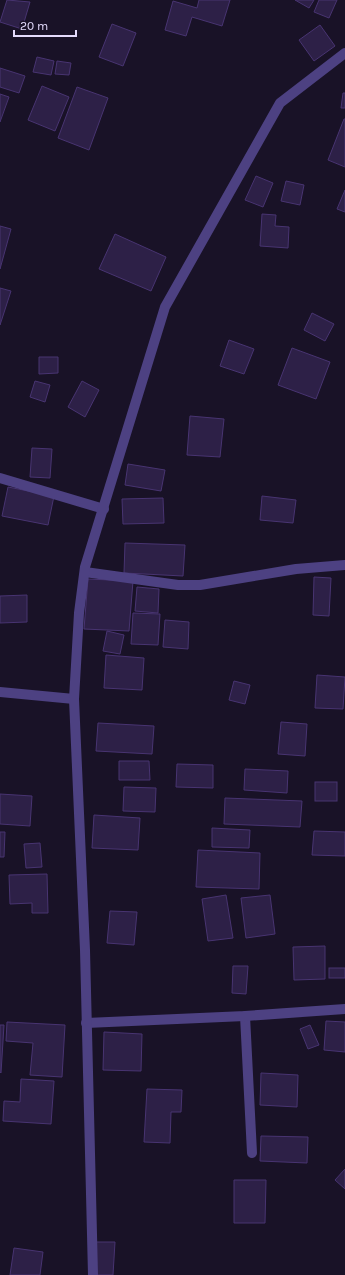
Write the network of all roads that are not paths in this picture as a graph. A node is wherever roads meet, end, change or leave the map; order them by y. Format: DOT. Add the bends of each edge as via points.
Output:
graph roads {
  1 [pos="345,53"];
  2 [pos="0,478"];
  3 [pos="104,508"];
  4 [pos="345,564"];
  5 [pos="85,572"];
  6 [pos="0,692"];
  7 [pos="74,699"];
  8 [pos="345,1009"];
  9 [pos="245,1016"];
  10 [pos="86,1023"];
  11 [pos="252,1153"];
  12 [pos="93,1275"];
  1 -- 3 [label="street" via="280,103 165,307"];
  2 -- 3 [label="street"];
  3 -- 5 [label="street"];
  4 -- 5 [label="street" via="178,585"];
  5 -- 7 [label="street" via="79,613"];
  6 -- 7 [label="street"];
  7 -- 10 [label="street"];
  8 -- 9 [label="street"];
  9 -- 10 [label="street"];
  9 -- 11 [label="street"];
  10 -- 12 [label="street"];
}
